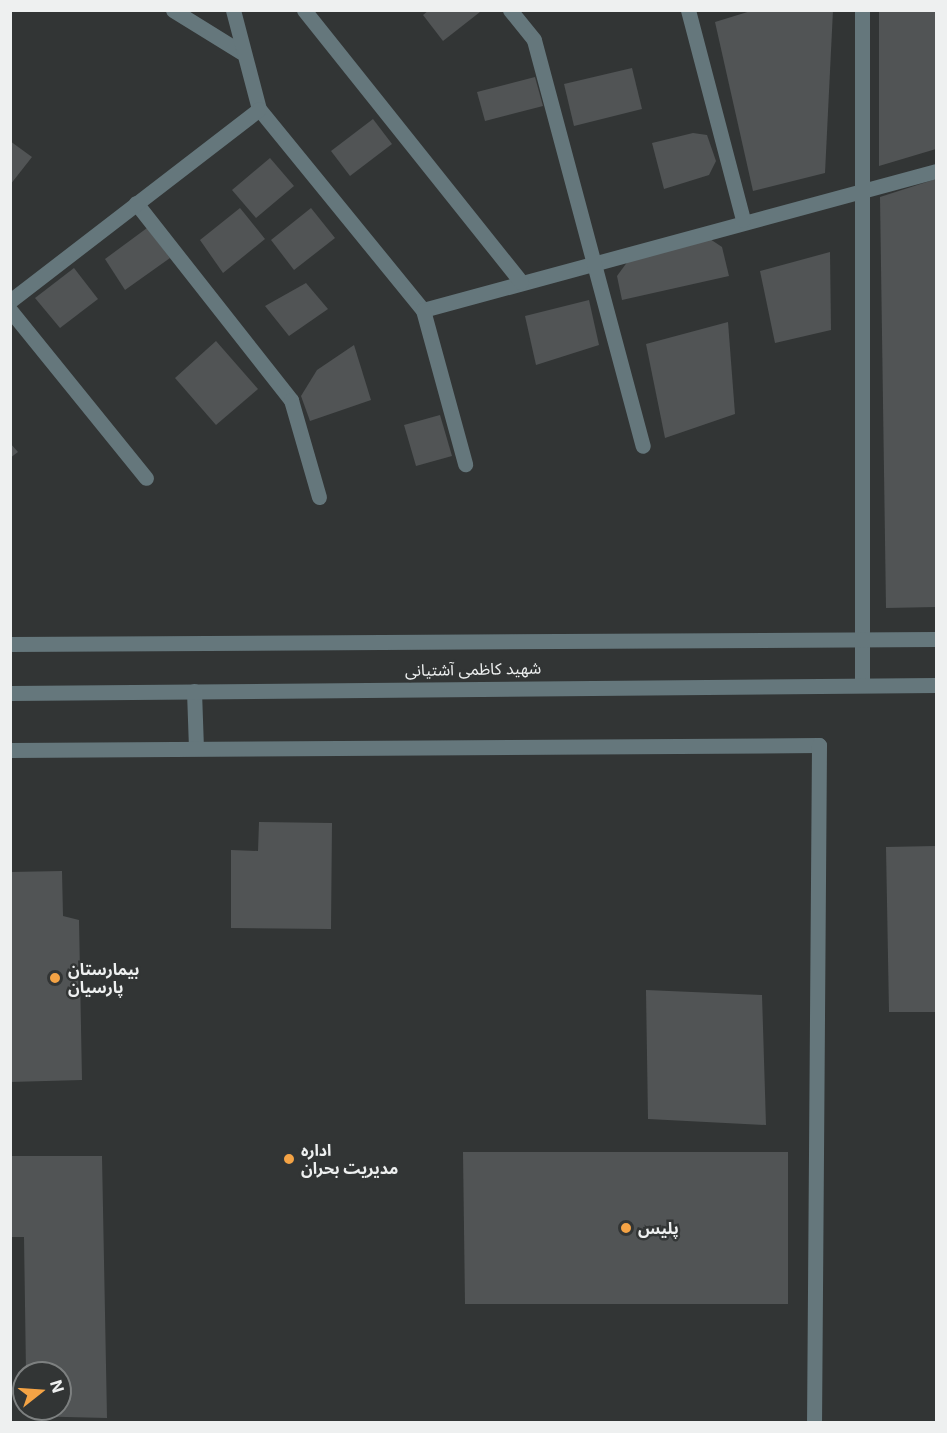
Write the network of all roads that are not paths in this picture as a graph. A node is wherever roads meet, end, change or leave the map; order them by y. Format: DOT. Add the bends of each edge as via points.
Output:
graph roads {
  1 [pos="173,10"];
  2 [pos="232,10"];
  3 [pos="304,10"];
  4 [pos="510,10"];
  5 [pos="688,10"];
  6 [pos="862,10"];
  7 [pos="241,52"];
  8 [pos="259,109"];
  9 [pos="936,171"];
  10 [pos="862,193"];
  11 [pos="136,203"];
  12 [pos="743,220"];
  13 [pos="594,262"];
  14 [pos="521,282"];
  15 [pos="10,301"];
  16 [pos="10,310"];
  17 [pos="423,310"];
  18 [pos="643,446"];
  19 [pos="465,464"];
  20 [pos="146,478"];
  21 [pos="319,497"];
  22 [pos="936,639"];
  23 [pos="861,640"];
  24 [pos="10,644"];
  25 [pos="862,682"];
  26 [pos="936,685"];
  27 [pos="194,691"];
  28 [pos="10,693"];
  29 [pos="196,747"];
  30 [pos="10,750"];
  31 [pos="814,1422"];
  1 -- 7 [label="street"];
  2 -- 7 [label="street"];
  3 -- 14 [label="street"];
  4 -- 13 [label="street" via="534,40"];
  5 -- 12 [label="street"];
  6 -- 10 [label="street"];
  7 -- 8 [label="street"];
  8 -- 11 [label="street"];
  8 -- 17 [label="street"];
  9 -- 10 [label="street"];
  10 -- 12 [label="street"];
  10 -- 23 [label="street"];
  11 -- 15 [label="street"];
  11 -- 21 [label="street" via="291,400"];
  12 -- 13 [label="street"];
  13 -- 14 [label="street"];
  13 -- 18 [label="street"];
  14 -- 17 [label="street"];
  16 -- 20 [label="street"];
  17 -- 19 [label="street"];
  22 -- 23 [label="street, شهید کاظمی آشتیانی"];
  23 -- 24 [label="street, شهید کاظمی آشتیانی"];
  23 -- 25 [label="street"];
  25 -- 26 [label="street, شهید کاظمی آشتیانی"];
  25 -- 27 [label="street, شهید کاظمی آشتیانی"];
  27 -- 28 [label="street, شهید کاظمی آشتیانی"];
  27 -- 29 [label="street"];
  29 -- 30 [label="street"];
  29 -- 31 [label="street" via="819,745"];
}
